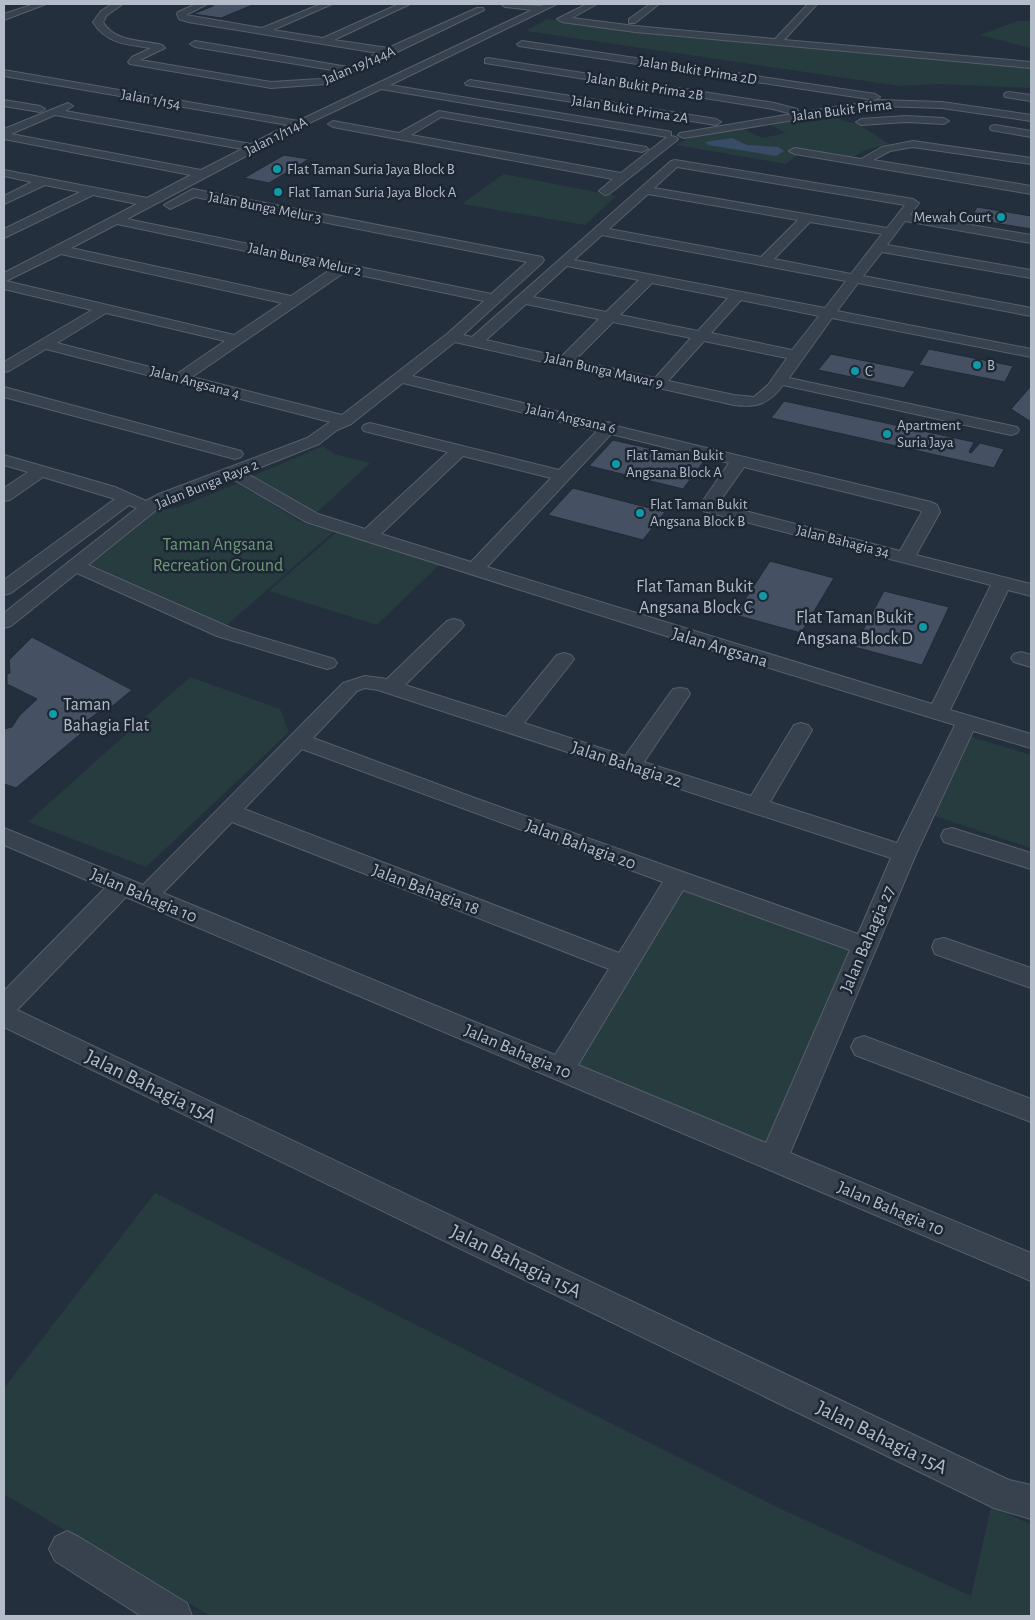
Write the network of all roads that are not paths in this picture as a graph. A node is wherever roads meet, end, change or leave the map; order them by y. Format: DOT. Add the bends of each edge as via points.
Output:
graph roads {
  1 [pos="42,4"];
  2 [pos="119,4"];
  3 [pos="203,4"];
  4 [pos="328,4"];
  5 [pos="406,4"];
  6 [pos="505,4"];
  7 [pos="552,4"];
  8 [pos="593,4"];
  9 [pos="656,4"];
  10 [pos="813,4"];
  11 [pos="480,10"];
  12 [pos="552,16"];
  13 [pos="4,17"];
  14 [pos="632,21"];
  15 [pos="263,31"];
  16 [pos="324,41"];
  17 [pos="778,41"];
  18 [pos="196,44"];
  19 [pos="522,44"];
  20 [pos="559,49"];
  21 [pos="392,52"];
  22 [pos="488,61"];
  23 [pos="1031,65"];
  24 [pos="530,68"];
  25 [pos="351,70"];
  26 [pos="4,73"];
  27 [pos="402,76"];
  28 [pos="470,83"];
  29 [pos="380,86"];
  30 [pos="498,87"];
  31 [pos="410,91"];
  32 [pos="360,95"];
  33 [pos="1009,95"];
  34 [pos="85,96"];
  35 [pos="874,97"];
  36 [pos="1031,98"];
  37 [pos="4,103"];
  38 [pos="40,109"];
  39 [pos="834,109"];
  40 [pos="789,110"];
  41 [pos="4,112"];
  42 [pos="54,112"];
  43 [pos="800,114"];
  44 [pos="24,116"];
  45 [pos="1031,118"];
  46 [pos="861,122"];
  47 [pos="959,123"];
  48 [pos="4,124"];
  49 [pos="299,124"];
  50 [pos="333,124"];
  51 [pos="987,127"];
  52 [pos="4,134"];
  53 [pos="1031,134"];
  54 [pos="401,136"];
  55 [pos="670,137"];
  56 [pos="900,145"];
  57 [pos="252,148"];
  58 [pos="642,149"];
  59 [pos="795,151"];
  60 [pos="1031,161"];
  61 [pos="863,163"];
  62 [pos="4,173"];
  63 [pos="202,174"];
  64 [pos="622,177"];
  65 [pos="44,181"];
  66 [pos="646,190"];
  67 [pos="1031,190"];
  68 [pos="91,191"];
  69 [pos="605,192"];
  70 [pos="4,200"];
  71 [pos="147,202"];
  72 [pos="902,217"];
  73 [pos="807,218"];
  74 [pos="115,220"];
  75 [pos="135,224"];
  76 [pos="602,231"];
  77 [pos="890,232"];
  78 [pos="4,234"];
  79 [pos="1031,239"];
  80 [pos="58,249"];
  81 [pos="886,249"];
  82 [pos="79,254"];
  83 [pos="537,260"];
  84 [pos="764,261"];
  85 [pos="565,262"];
  86 [pos="343,267"];
  87 [pos="1031,274"];
  88 [pos="649,278"];
  89 [pos="856,279"];
  90 [pos="6,285"];
  91 [pos="736,296"];
  92 [pos="496,299"];
  93 [pos="521,299"];
  94 [pos="293,301"];
  95 [pos="88,305"];
  96 [pos="104,308"];
  97 [pos="1031,312"];
  98 [pos="828,314"];
  99 [pos="610,316"];
  100 [pos="703,336"];
  101 [pos="452,337"];
  102 [pos="237,340"];
  103 [pos="475,342"];
  104 [pos="44,344"];
  105 [pos="1031,353"];
  106 [pos="4,354"];
  107 [pos="796,355"];
  108 [pos="565,361"];
  109 [pos="4,368"];
  110 [pos="181,378"];
  111 [pos="401,378"];
  112 [pos="779,380"];
  113 [pos="658,383"];
  114 [pos="4,392"];
  115 [pos="345,421"];
  116 [pos="609,427"];
  117 [pos="370,428"];
  118 [pos="1011,430"];
  119 [pos="459,451"];
  120 [pos="235,454"];
  121 [pos="4,460"];
  122 [pos="740,460"];
  123 [pos="41,471"];
  124 [pos="238,475"];
  125 [pos="562,476"];
  126 [pos="4,496"];
  127 [pos="128,498"];
  128 [pos="149,507"];
  129 [pos="368,536"];
  130 [pos="906,557"];
  131 [pos="76,566"];
  132 [pos="475,570"];
  133 [pos="1002,583"];
  134 [pos="4,589"];
  135 [pos="1031,590"];
  136 [pos="4,622"];
  137 [pos="454,625"];
  138 [pos="564,659"];
  139 [pos="327,663"];
  140 [pos="391,687"];
  141 [pos="680,694"];
  142 [pos="938,714"];
  143 [pos="966,722"];
  144 [pos="510,726"];
  145 [pos="800,730"];
  146 [pos="299,740"];
  147 [pos="1031,741"];
  148 [pos="630,765"];
  149 [pos="757,806"];
  150 [pos="228,812"];
  151 [pos="952,836"];
  152 [pos="8,844"];
  153 [pos="904,854"];
  154 [pos="1031,861"];
  155 [pos="677,879"];
  156 [pos="122,886"];
  157 [pos="146,896"];
  158 [pos="865,946"];
  159 [pos="944,947"];
  160 [pos="624,965"];
  161 [pos="1031,978"];
  162 [pos="4,1007"];
  163 [pos="4,1015"];
  164 [pos="864,1047"];
  165 [pos="561,1070"];
  166 [pos="1031,1111"];
  167 [pos="773,1158"];
  168 [pos="1031,1267"];
  169 [pos="1031,1502"];
  170 [pos="66,1549"];
  171 [pos="174,1616"];
  1 -- 13 [label="street"];
  2 -- 25 [label="street, Jalan 19/144A" via="103,13 98,22 102,31 124,41 160,48 133,60 141,65 277,86 322,82"];
  3 -- 15 [label="street" via="181,14 188,19"];
  4 -- 15 [label="street"];
  5 -- 16 [label="street"];
  6 -- 12 [label="street"];
  7 -- 12 [label="street, Jalan 1/114A"];
  8 -- 12 [label="street"];
  9 -- 14 [label="street"];
  10 -- 17 [label="street"];
  11 -- 21 [label="street, Jalan 19/144A"];
  12 -- 17 [label="street" via="634,29"];
  12 -- 27 [label="street, Jalan 1/114A" via="530,15"];
  15 -- 16 [label="street"];
  16 -- 21 [label="street"];
  17 -- 23 [label="street"];
  18 -- 25 [label="street"];
  19 -- 20 [label="street, Jalan Bukit Prima 2D"];
  20 -- 24 [label="street"];
  20 -- 35 [label="street, Jalan Bukit Prima 2D"];
  21 -- 25 [label="street, Jalan 19/144A"];
  22 -- 24 [label="street, Jalan Bukit Prima 2B"];
  24 -- 30 [label="street"];
  24 -- 40 [label="street, Jalan Bukit Prima 2B"];
  26 -- 34 [label="street"];
  27 -- 29 [label="street, Jalan 1/114A"];
  27 -- 31 [label="street" via="402,85"];
  28 -- 30 [label="street, Jalan Bukit Prima 2A"];
  29 -- 31 [label="street"];
  29 -- 32 [label="street, Jalan 1/114A"];
  30 -- 40 [label="street, Jalan Bukit Prima 2A" via="713,122"];
  31 -- 32 [label="street"];
  31 -- 55 [label="street"];
  32 -- 49 [label="street, Jalan 1/114A"];
  33 -- 36 [label="street"];
  34 -- 38 [label="street"];
  34 -- 42 [label="street"];
  34 -- 49 [label="street, Jalan 1/154" via="103,91"];
  37 -- 38 [label="street"];
  38 -- 44 [label="street"];
  39 -- 43 [label="street, Jalan Bukit Prima"];
  39 -- 45 [label="street, Jalan Bukit Prima" via="878,102"];
  39 -- 46 [label="street"];
  40 -- 43 [label="street, Jalan Bukit Prima 2B"];
  41 -- 44 [label="street"];
  42 -- 52 [label="street"];
  42 -- 57 [label="street"];
  43 -- 55 [label="street, Jalan Bukit Prima" via="684,135 676,133"];
  44 -- 48 [label="street"];
  46 -- 47 [label="street" via="906,119"];
  46 -- 56 [label="street"];
  49 -- 57 [label="street, Jalan 1/114A"];
  50 -- 54 [label="street"];
  51 -- 53 [label="street"];
  52 -- 63 [label="street"];
  54 -- 58 [label="street" via="439,114"];
  54 -- 64 [label="street"];
  55 -- 64 [label="street"];
  56 -- 60 [label="street" via="924,145"];
  56 -- 61 [label="street" via="873,154"];
  57 -- 63 [label="street, Jalan 1/114A"];
  59 -- 61 [label="street"];
  61 -- 67 [label="street"];
  62 -- 65 [label="street"];
  63 -- 71 [label="street, Jalan 1/114A"];
  64 -- 69 [label="street"];
  65 -- 68 [label="street"];
  65 -- 70 [label="street"];
  66 -- 72 [label="street" via="675,164 913,203"];
  66 -- 73 [label="street"];
  66 -- 76 [label="street"];
  68 -- 71 [label="street"];
  68 -- 78 [label="street"];
  71 -- 74 [label="street, Jalan 1/114A"];
  72 -- 77 [label="street"];
  72 -- 79 [label="street"];
  73 -- 77 [label="street"];
  73 -- 84 [label="street"];
  74 -- 75 [label="street, Jalan Bunga Melur 2"];
  74 -- 80 [label="street, Jalan 1/114A"];
  75 -- 82 [label="street, Jalan Bunga Melur 3"];
  75 -- 83 [label="street, Jalan Bunga Melur 3" via="193,193"];
  75 -- 86 [label="street, Jalan Bunga Melur 2"];
  76 -- 84 [label="street"];
  76 -- 85 [label="street"];
  77 -- 89 [label="street"];
  80 -- 82 [label="street"];
  80 -- 90 [label="street, Jalan 1/114A"];
  81 -- 87 [label="street"];
  82 -- 90 [label="street, Jalan Bunga Melur 3"];
  82 -- 94 [label="street"];
  83 -- 92 [label="street, Jalan Bunga Raya 2"];
  84 -- 89 [label="street"];
  85 -- 88 [label="street"];
  85 -- 93 [label="street"];
  86 -- 92 [label="street, Jalan Bunga Melur 2"];
  86 -- 94 [label="street"];
  88 -- 91 [label="street"];
  88 -- 99 [label="street"];
  89 -- 97 [label="street"];
  89 -- 98 [label="street"];
  90 -- 95 [label="street"];
  91 -- 98 [label="street"];
  91 -- 100 [label="street"];
  92 -- 101 [label="street, Jalan Bunga Raya 2"];
  93 -- 99 [label="street"];
  93 -- 103 [label="street"];
  94 -- 102 [label="street"];
  95 -- 96 [label="street"];
  95 -- 106 [label="street"];
  96 -- 102 [label="street"];
  96 -- 104 [label="street"];
  98 -- 105 [label="street"];
  98 -- 107 [label="street"];
  99 -- 100 [label="street"];
  99 -- 108 [label="street"];
  100 -- 107 [label="street"];
  100 -- 113 [label="street"];
  101 -- 103 [label="street, Jalan Bunga Mawar 9"];
  101 -- 111 [label="street, Jalan Bunga Raya 2"];
  102 -- 110 [label="street"];
  103 -- 108 [label="street, Jalan Bunga Mawar 9"];
  104 -- 109 [label="street"];
  104 -- 110 [label="street, Jalan Angsana 4"];
  107 -- 112 [label="street"];
  108 -- 113 [label="street, Jalan Bunga Mawar 9"];
  110 -- 115 [label="street, Jalan Angsana 4"];
  111 -- 115 [label="street, Jalan Bunga Raya 2"];
  111 -- 116 [label="street, Jalan Angsana 6"];
  112 -- 113 [label="street, Jalan Bunga Mawar 9" via="763,399 756,401 734,400"];
  112 -- 118 [label="street"];
  114 -- 120 [label="street"];
  115 -- 124 [label="street, Jalan Bunga Raya 2" via="340,430 322,444"];
  116 -- 122 [label="street, Jalan Angsana 6"];
  116 -- 125 [label="street"];
  117 -- 119 [label="street"];
  119 -- 125 [label="street"];
  119 -- 129 [label="street"];
  121 -- 123 [label="street"];
  122 -- 130 [label="street, Jalan Angsana 6" via="931,509"];
  122 -- 130 [label="street, Jalan Bahagia 34" via="709,507"];
  123 -- 126 [label="street"];
  123 -- 127 [label="street"];
  124 -- 128 [label="street, Jalan Bunga Raya 2" via="170,503"];
  124 -- 129 [label="street, Jalan Angsana" via="312,518"];
  125 -- 132 [label="street"];
  127 -- 128 [label="street"];
  127 -- 134 [label="street"];
  128 -- 131 [label="street"];
  129 -- 132 [label="street, Jalan Angsana"];
  130 -- 133 [label="street, Jalan Bahagia 34"];
  131 -- 136 [label="street"];
  131 -- 139 [label="street" via="224,632"];
  132 -- 142 [label="street, Jalan Angsana"];
  133 -- 135 [label="street, Jalan Bahagia 34"];
  133 -- 142 [label="street"];
  137 -- 140 [label="street"];
  138 -- 144 [label="street"];
  140 -- 144 [label="street, Jalan Bahagia 22"];
  140 -- 146 [label="street, Jalan Bahagia 22" via="360,681 350,687"];
  141 -- 148 [label="street"];
  142 -- 143 [label="street, Jalan Angsana"];
  143 -- 147 [label="street, Jalan Angsana"];
  143 -- 153 [label="street, Jalan Bahagia 27"];
  144 -- 148 [label="street, Jalan Bahagia 22"];
  145 -- 149 [label="street"];
  146 -- 150 [label="street"];
  146 -- 155 [label="street, Jalan Bahagia 20"];
  148 -- 149 [label="street, Jalan Bahagia 22"];
  149 -- 153 [label="street, Jalan Bahagia 22"];
  150 -- 157 [label="street"];
  150 -- 160 [label="street, Jalan Bahagia 18"];
  151 -- 154 [label="street"];
  152 -- 156 [label="street, Jalan Bahagia 10"];
  153 -- 158 [label="street, Jalan Bahagia 27"];
  155 -- 158 [label="street, Jalan Bahagia 20"];
  155 -- 160 [label="street"];
  156 -- 157 [label="street, Jalan Bahagia 10"];
  156 -- 162 [label="street"];
  157 -- 165 [label="street, Jalan Bahagia 10"];
  158 -- 167 [label="street, Jalan Bahagia 27"];
  159 -- 161 [label="street"];
  160 -- 165 [label="street"];
  163 -- 169 [label="street, Jalan Bahagia 15A" via="1006,1496"];
  164 -- 166 [label="street"];
  165 -- 167 [label="street, Jalan Bahagia 10"];
  167 -- 168 [label="street, Jalan Bahagia 10"];
  170 -- 171 [label="street"];
}
